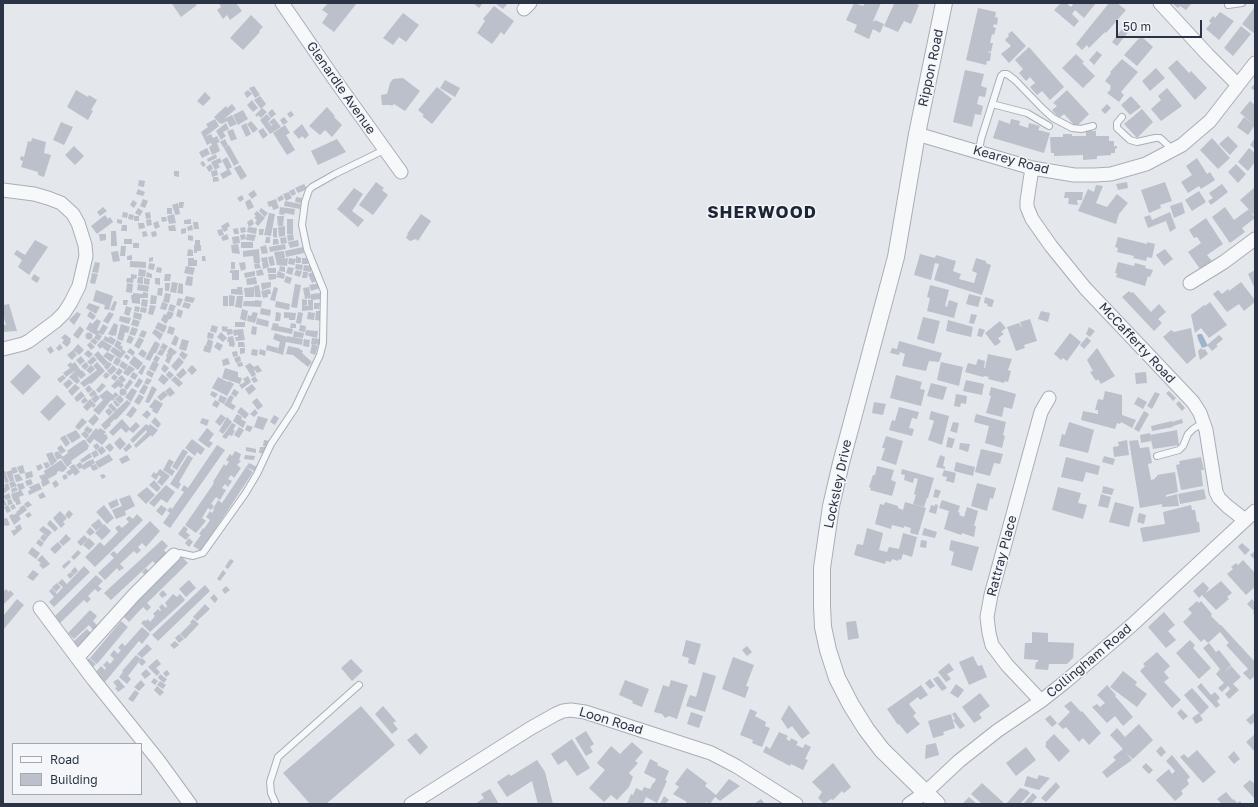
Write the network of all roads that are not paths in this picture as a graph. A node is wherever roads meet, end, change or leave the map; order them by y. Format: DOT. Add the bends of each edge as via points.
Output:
graph roads {
  1 [pos="282,3"];
  2 [pos="944,3"];
  3 [pos="1160,3"];
  4 [pos="1242,3"];
  5 [pos="1228,5"];
  6 [pos="1255,63"];
  7 [pos="1238,85"];
  8 [pos="992,104"];
  9 [pos="1122,116"];
  10 [pos="1049,126"];
  11 [pos="1093,126"];
  12 [pos="918,134"];
  13 [pos="384,150"];
  14 [pos="1173,150"];
  15 [pos="979,151"];
  16 [pos="1032,168"];
  17 [pos="402,172"];
  18 [pos="3,190"];
  19 [pos="1255,239"];
  20 [pos="1190,283"];
  21 [pos="3,349"];
  22 [pos="1049,398"];
  23 [pos="1204,422"];
  24 [pos="1157,456"];
  25 [pos="1255,511"];
  26 [pos="1245,520"];
  27 [pos="174,555"];
  28 [pos="40,608"];
  29 [pos="77,658"];
  30 [pos="358,685"];
  31 [pos="1041,701"];
  32 [pos="925,793"];
  33 [pos="190,804"];
  34 [pos="276,804"];
  35 [pos="411,804"];
  36 [pos="796,804"];
  37 [pos="910,804"];
  38 [pos="937,804"];
  1 -- 13 [label="street, Glenardle Avenue"];
  2 -- 12 [label="street, Rippon Road"];
  3 -- 7 [label="street"];
  4 -- 5 [label="lane"];
  6 -- 7 [label="street, Kearey Road"];
  7 -- 14 [label="street, Kearey Road" via="1210,121"];
  8 -- 10 [label="lane" via="1027,113"];
  8 -- 11 [label="lane" via="1001,76 1007,74 1053,118 1072,128"];
  8 -- 15 [label="lane"];
  9 -- 14 [label="lane" via="1117,123 1118,128 1130,140 1137,142 1160,138"];
  12 -- 15 [label="street, Kearey Road"];
  12 -- 32 [label="street, Locksley Drive" via="896,257 831,506 822,568 822,606 828,650 837,678 850,705 882,750"];
  13 -- 17 [label="street, Glenardle Avenue"];
  13 -- 27 [label="lane" via="309,190 302,225 307,249 324,291 323,343 320,355 295,408 271,444 257,474 203,553 193,556 180,553"];
  14 -- 16 [label="street, Kearey Road" via="1146,164 1111,174 1074,175"];
  15 -- 16 [label="street, Kearey Road"];
  16 -- 23 [label="street, McCafferty Road" via="1027,207 1041,233 1085,288 1193,402"];
  18 -- 21 [label="street" via="34,194 61,203 78,222 86,256 79,286 64,313 29,341"];
  19 -- 20 [label="street"];
  22 -- 31 [label="street, Rattray Place" via="1039,419 991,595 988,617 992,645"];
  23 -- 24 [label="lane" via="1188,434 1179,450"];
  23 -- 26 [label="street, McCafferty Road" via="1216,492 1227,506"];
  25 -- 26 [label="street, Collingham Road"];
  26 -- 31 [label="street, Collingham Road" via="1132,624"];
  27 -- 29 [label="street"];
  28 -- 29 [label="street"];
  29 -- 33 [label="street"];
  30 -- 34 [label="lane" via="278,757 270,782"];
  31 -- 32 [label="street, Collingham Road" via="959,761"];
  32 -- 37 [label="street"];
  32 -- 38 [label="street, Locksley Drive"];
  35 -- 36 [label="street, Loon Road" via="537,725 563,711 571,710 591,714 711,753"];
}
